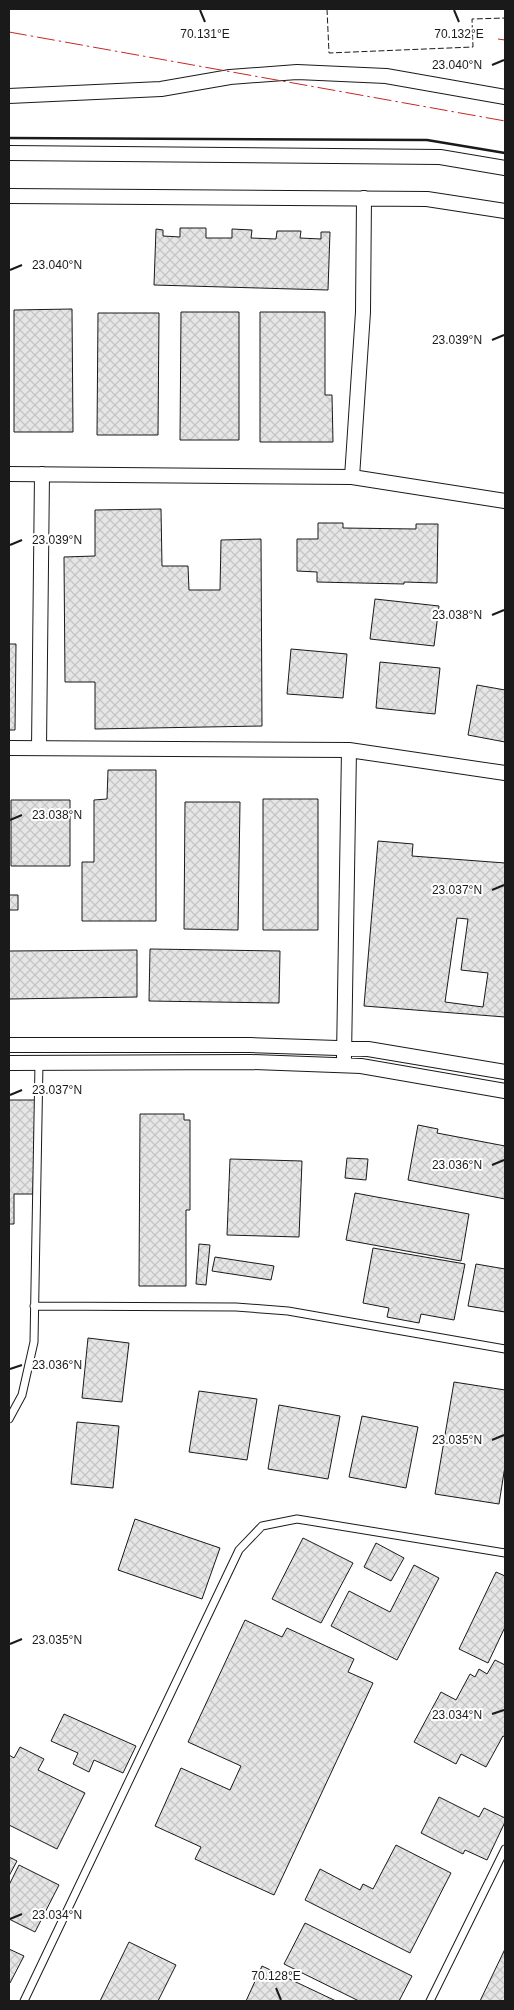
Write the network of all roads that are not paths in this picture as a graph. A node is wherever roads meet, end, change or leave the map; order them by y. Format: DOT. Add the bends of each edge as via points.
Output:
graph roads {
  1 [pos="9,96"];
  2 [pos="505,97"];
  3 [pos="9,153"];
  4 [pos="505,168"];
  5 [pos="9,196"];
  6 [pos="364,198"];
  7 [pos="505,211"];
  8 [pos="9,474"];
  9 [pos="42,474"];
  10 [pos="352,477"];
  11 [pos="505,501"];
  12 [pos="9,748"];
  13 [pos="39,748"];
  14 [pos="349,750"];
  15 [pos="505,773"];
  16 [pos="9,1044"];
  17 [pos="344,1048"];
  18 [pos="9,1063"];
  19 [pos="39,1063"];
  20 [pos="344,1066"];
  21 [pos="505,1072"];
  22 [pos="505,1091"];
  23 [pos="34,1306"];
  24 [pos="505,1349"];
  25 [pos="9,1419"];
  26 [pos="505,1553"];
  27 [pos="505,1849"];
  28 [pos="24,2001"];
  29 [pos="430,2001"];
  1 -- 2 [label="street" via="161,89 230,77 297,72 386,76"];
  3 -- 4 [label="street" via="440,157"];
  5 -- 6 [label="street"];
  6 -- 7 [label="street" via="427,199"];
  6 -- 10 [label="street" via="363,312"];
  8 -- 9 [label="street"];
  9 -- 10 [label="street"];
  9 -- 13 [label="street"];
  10 -- 11 [label="street"];
  12 -- 13 [label="street"];
  13 -- 14 [label="street"];
  14 -- 15 [label="street"];
  14 -- 17 [label="street"];
  16 -- 17 [label="street"];
  17 -- 20 [label="street"];
  17 -- 21 [label="street" via="368,1049"];
  18 -- 19 [label="street"];
  19 -- 20 [label="street" via="251,1062"];
  19 -- 23 [label="lane"];
  20 -- 22 [label="street" via="361,1066"];
  23 -- 24 [label="lane" via="236,1307 288,1311"];
  23 -- 25 [label="lane" via="34,1342 22,1395"];
  26 -- 28 [label="lane" via="297,1519 262,1526 240,1550"];
  27 -- 29 [label="lane"];
}
